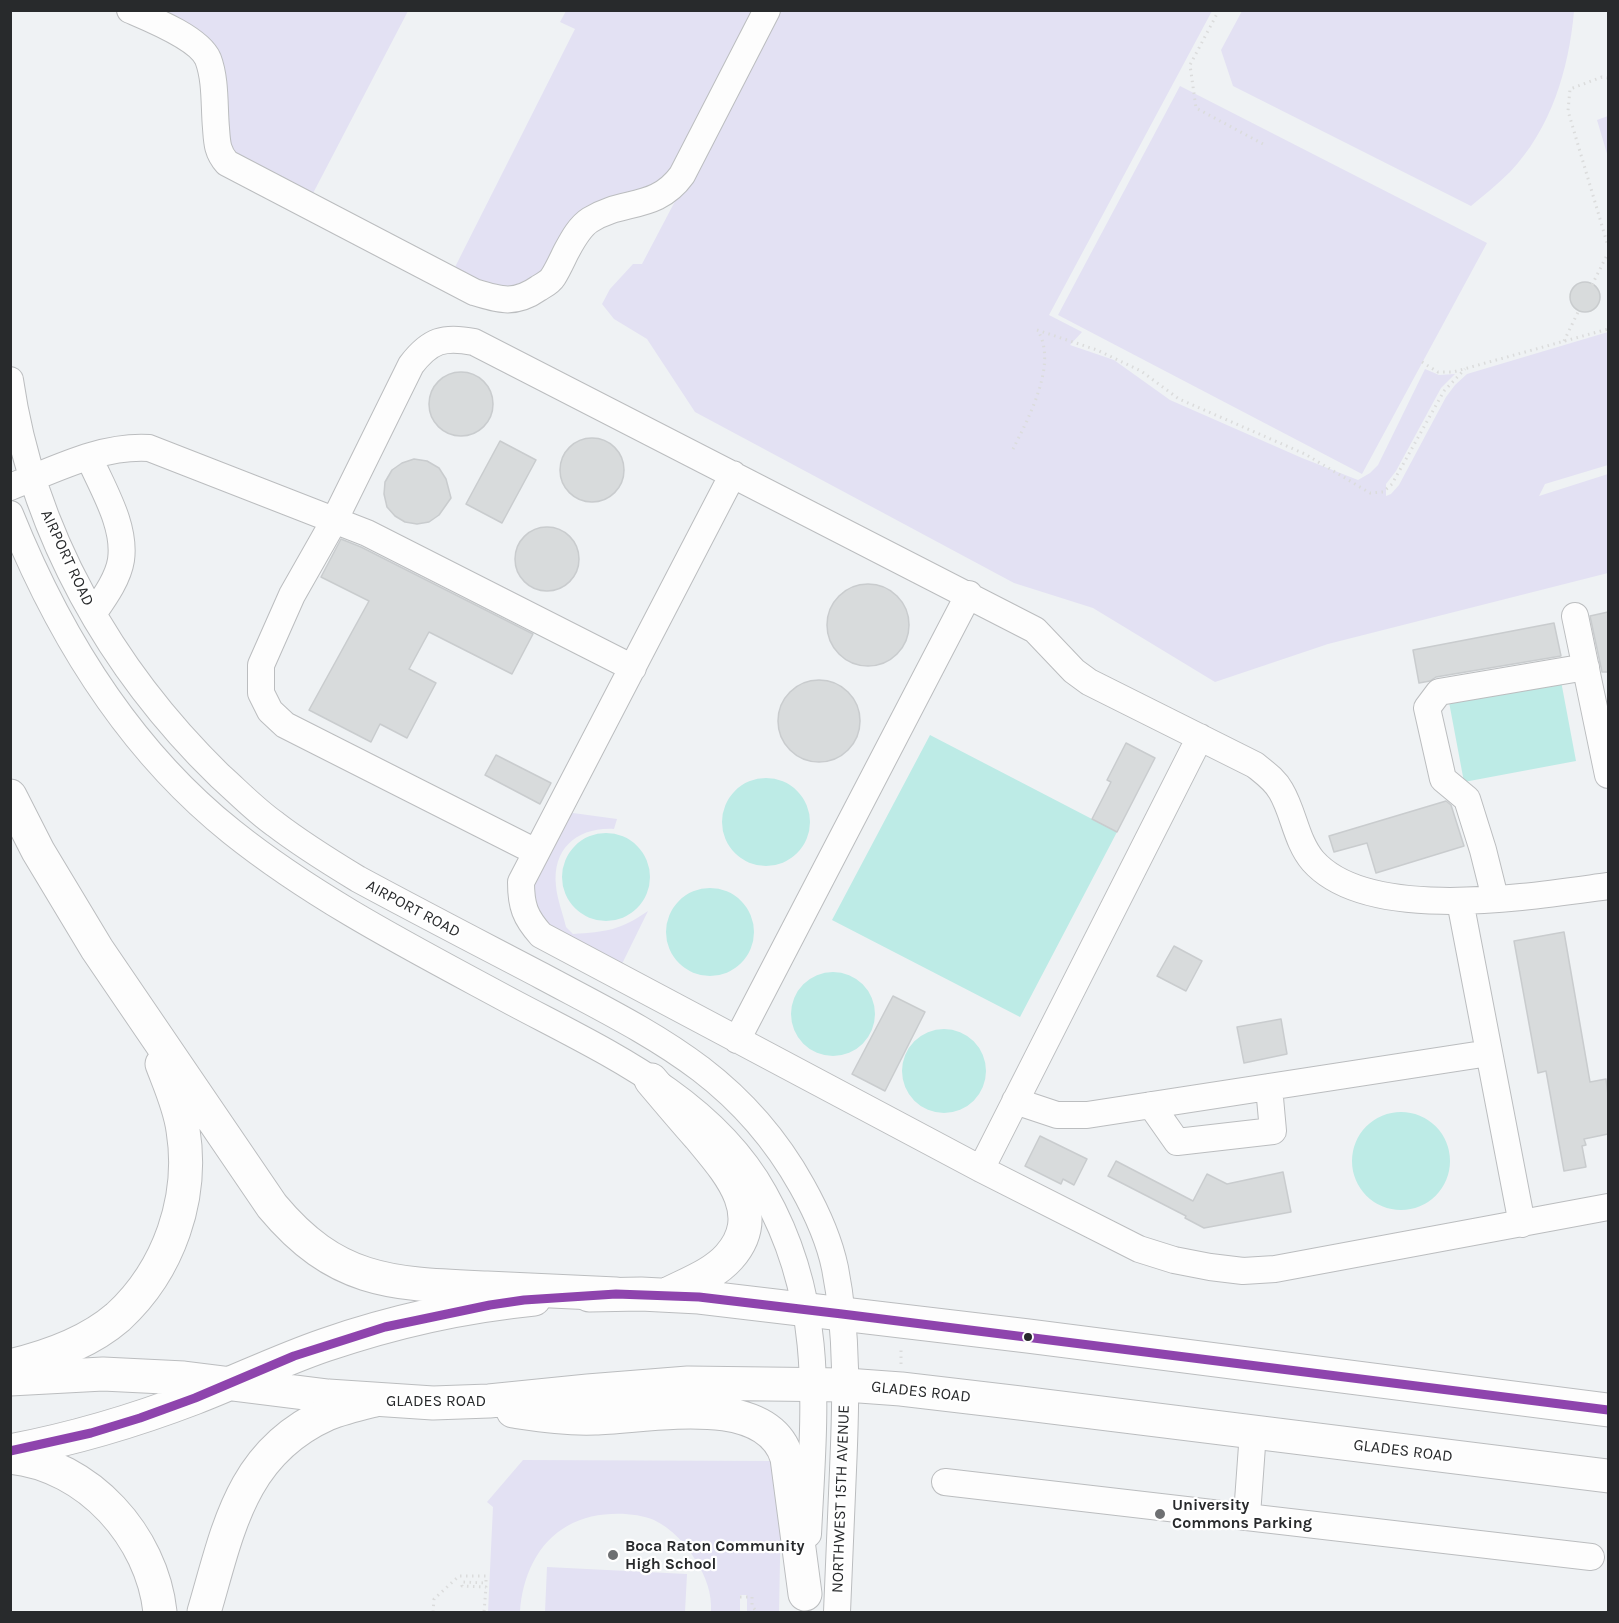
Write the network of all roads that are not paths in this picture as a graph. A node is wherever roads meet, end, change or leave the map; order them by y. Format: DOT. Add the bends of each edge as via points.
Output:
graph roads {
  1 [pos="130,10"];
  2 [pos="767,10"];
  3 [pos="158,16"];
  4 [pos="10,380"];
  5 [pos="89,457"];
  6 [pos="733,474"];
  7 [pos="22,483"];
  8 [pos="10,514"];
  9 [pos="334,521"];
  10 [pos="969,594"];
  11 [pos="93,614"];
  12 [pos="1575,616"];
  13 [pos="1586,667"];
  14 [pos="633,668"];
  15 [pos="1200,737"];
  16 [pos="1608,775"];
  17 [pos="10,796"];
  18 [pos="536,852"];
  19 [pos="1608,886"];
  20 [pos="1495,898"];
  21 [pos="1460,901"];
  22 [pos="139,1012"];
  23 [pos="737,1040"];
  24 [pos="1489,1053"];
  25 [pos="651,1080"];
  26 [pos="1269,1087"];
  27 [pos="1016,1101"];
  28 [pos="1151,1105"];
  29 [pos="981,1168"];
  30 [pos="1608,1208"];
  31 [pos="1522,1224"];
  32 [pos="616,1294"];
  33 [pos="666,1295"];
  34 [pos="806,1310"];
  35 [pos="842,1314"];
  36 [pos="10,1366"];
  37 [pos="10,1379"];
  38 [pos="230,1384"];
  39 [pos="813,1384"];
  40 [pos="846,1385"];
  41 [pos="375,1400"];
  42 [pos="464,1403"];
  43 [pos="1608,1410"];
  44 [pos="1253,1432"];
  45 [pos="10,1451"];
  46 [pos="10,1457"];
  47 [pos="1608,1476"];
  48 [pos="945,1482"];
  49 [pos="1247,1515"];
  50 [pos="1591,1557"];
  51 [pos="804,1603"];
  52 [pos="159,1612"];
  53 [pos="204,1612"];
  54 [pos="837,1612"];
  1 -- 3 [label="street"];
  2 -- 3 [label="street" via="675,184 662,195 588,220 574,237 552,279 515,300 474,292 227,163 217,146 209,61 197,46"];
  4 -- 7 [label="street, AIRPORT ROAD"];
  5 -- 7 [label="street"];
  5 -- 9 [label="street" via="132,447 149,448"];
  5 -- 11 [label="street" via="120,529 121,560 110,589"];
  6 -- 9 [label="street" via="474,342 453,338 435,343 411,365"];
  6 -- 10 [label="street"];
  6 -- 14 [label="street"];
  7 -- 11 [label="street, AIRPORT ROAD" via="57,541"];
  8 -- 25 [label="street, AIRPORT ROAD" via="48,601 98,685 180,785 228,829 280,868 368,923"];
  9 -- 14 [label="street" via="367,533"];
  9 -- 18 [label="street" via="292,595 261,665 261,693 270,711 285,725"];
  10 -- 15 [label="street" via="1035,630 1089,682"];
  10 -- 23 [label="street"];
  11 -- 35 [label="street, AIRPORT ROAD" via="135,680 177,732 273,824 358,879 665,1043 733,1096 769,1135 807,1194 831,1251"];
  12 -- 13 [label="street"];
  13 -- 16 [label="street"];
  13 -- 20 [label="street" via="1439,692 1427,708 1443,779 1467,799"];
  14 -- 18 [label="street"];
  15 -- 21 [label="street" via="1255,765 1271,778 1281,791 1300,840 1312,860 1328,875 1355,888 1399,898"];
  15 -- 27 [label="street"];
  17 -- 22 [label="main road" via="57,883"];
  18 -- 23 [label="street" via="521,882 521,901 529,921 541,935"];
  19 -- 20 [label="street"];
  20 -- 21 [label="street"];
  21 -- 24 [label="street"];
  22 -- 32 [label="main road" via="272,1206 295,1232 335,1261 403,1284"];
  22 -- 36 [label="main road" via="173,1092 183,1129 186,1170 178,1221 153,1274 118,1316 54,1354"];
  23 -- 29 [label="street"];
  24 -- 26 [label="street"];
  24 -- 31 [label="street"];
  25 -- 33 [label="main road" via="730,1174 744,1207 743,1232 730,1256 710,1272"];
  25 -- 34 [label="street, AIRPORT ROAD" via="710,1124 752,1173 787,1241 800,1276"];
  26 -- 28 [label="street"];
  26 -- 28 [label="street" via="1273,1131 1177,1142"];
  27 -- 28 [label="street" via="1057,1115 1087,1115"];
  27 -- 29 [label="street"];
  29 -- 31 [label="street" via="1139,1249 1174,1260 1243,1271 1320,1262"];
  30 -- 31 [label="street"];
  32 -- 33 [label="main road, GLADES ROAD"];
  32 -- 38 [label="main road, GLADES ROAD" via="524,1300 418,1319 326,1345"];
  33 -- 34 [label="main road, GLADES ROAD"];
  34 -- 35 [label="main road, GLADES ROAD"];
  34 -- 39 [label="street, AIRPORT ROAD"];
  35 -- 40 [label="street, AIRPORT ROAD"];
  35 -- 43 [label="main road, GLADES ROAD"];
  37 -- 38 [label="main road, GLADES ROAD" via="103,1374"];
  38 -- 41 [label="main road, GLADES ROAD"];
  38 -- 45 [label="main road, GLADES ROAD" via="91,1433"];
  39 -- 40 [label="main road, GLADES ROAD"];
  39 -- 42 [label="main road, GLADES ROAD" via="656,1385"];
  39 -- 51 [label="street, NORTHWEST 15TH AVENUE"];
  40 -- 44 [label="main road, GLADES ROAD"];
  40 -- 54 [label="street, NORTHWEST 15TH AVENUE"];
  41 -- 42 [label="main road, GLADES ROAD"];
  41 -- 53 [label="main road" via="314,1421 286,1440 263,1464 245,1488 231,1519"];
  42 -- 51 [label="main road" via="562,1418 692,1412 737,1417 764,1427 780,1440 787,1458"];
  44 -- 47 [label="main road, GLADES ROAD"];
  44 -- 49 [label="street"];
  46 -- 52 [label="main road" via="59,1471 89,1489 118,1516 140,1549 155,1586"];
  48 -- 49 [label="street"];
  49 -- 50 [label="street"];
}
